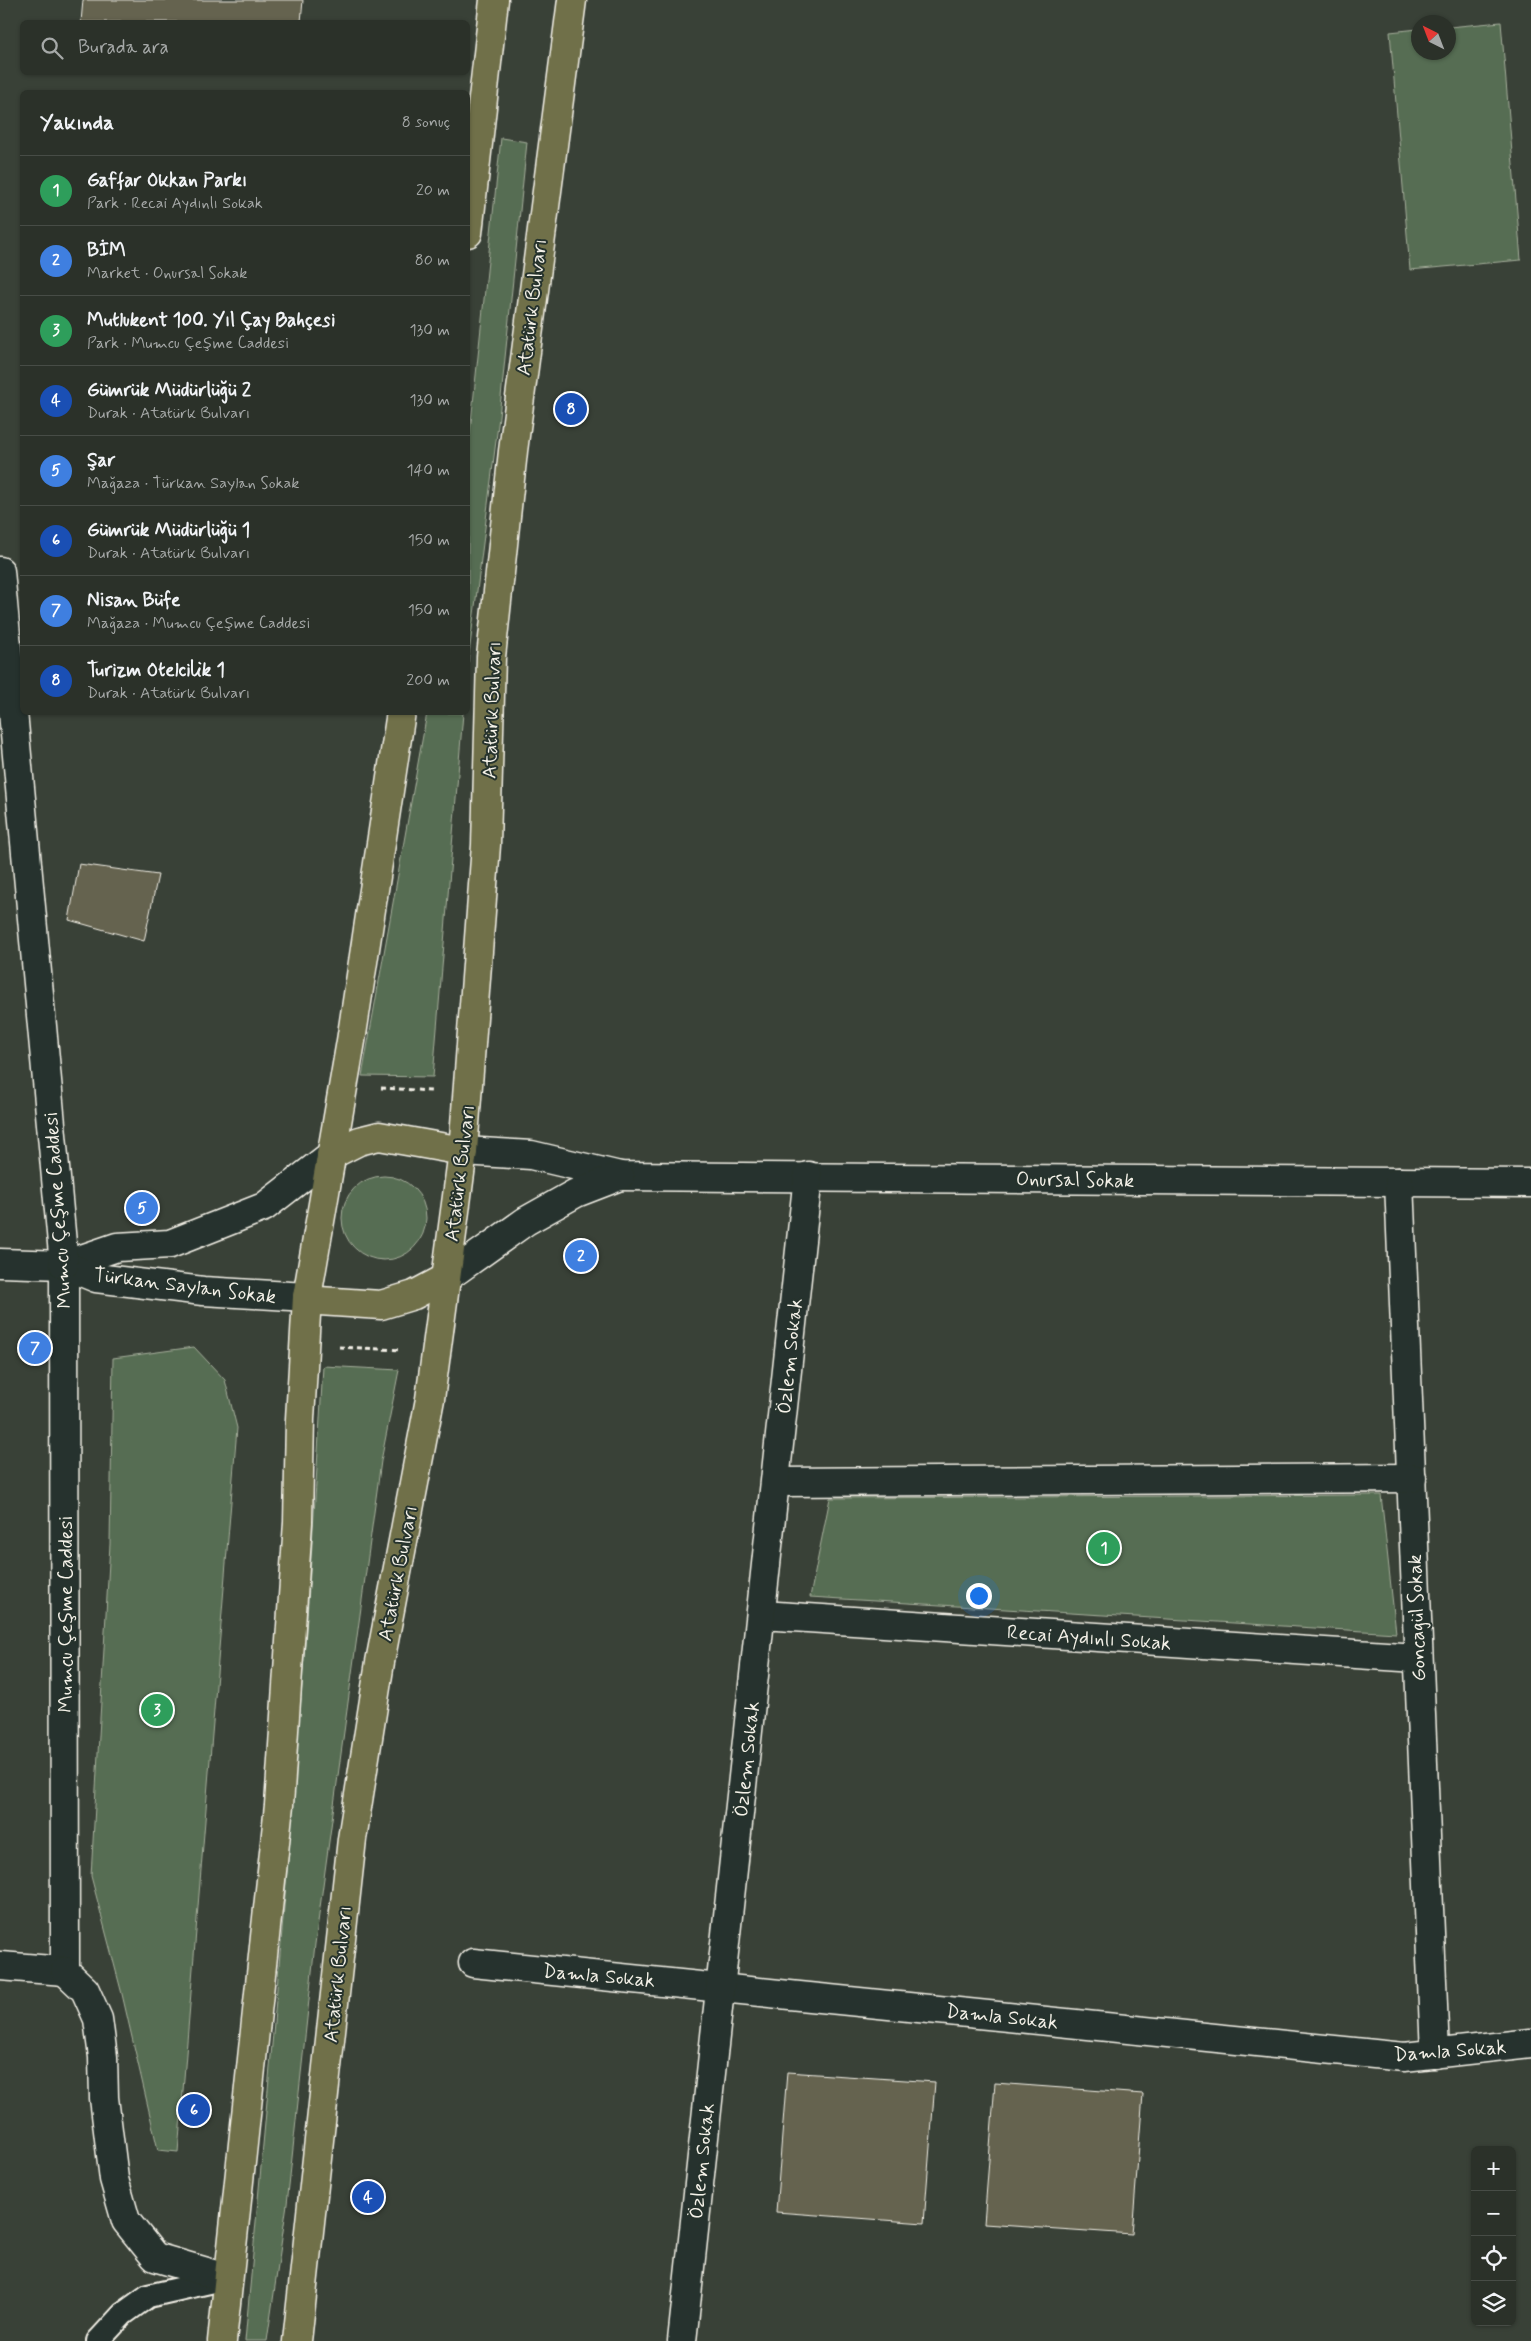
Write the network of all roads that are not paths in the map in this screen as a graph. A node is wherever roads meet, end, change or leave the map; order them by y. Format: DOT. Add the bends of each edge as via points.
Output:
graph roads {
  1 [pos="494,0"];
  2 [pos="572,0"];
  3 [pos="470,215"];
  4 [pos="0,571"];
  5 [pos="402,715"];
  6 [pos="463,1151"];
  7 [pos="330,1156"];
  8 [pos="620,1176"];
  9 [pos="808,1176"];
  10 [pos="1399,1182"];
  11 [pos="1531,1183"];
  12 [pos="0,1263"];
  13 [pos="64,1265"];
  14 [pos="446,1278"];
  15 [pos="307,1297"];
  16 [pos="1412,1478"];
  17 [pos="776,1482"];
  18 [pos="762,1615"];
  19 [pos="1417,1658"];
  20 [pos="473,1963"];
  21 [pos="0,1966"];
  22 [pos="65,1971"];
  23 [pos="721,1987"];
  24 [pos="1531,2043"];
  25 [pos="1435,2054"];
  26 [pos="227,2278"];
  27 [pos="98,2341"];
  28 [pos="222,2341"];
  29 [pos="297,2341"];
  30 [pos="682,2341"];
  1 -- 3 [label="main road"];
  2 -- 6 [label="main road, Atatürk Bulvarı" via="513,451 491,657 486,845"];
  4 -- 13 [label="street, Mumcu Çeşme Caddesi"];
  5 -- 7 [label="main road"];
  6 -- 7 [label="main road" via="379,1136 359,1141"];
  6 -- 8 [label="street" via="531,1155"];
  6 -- 14 [label="main road, Atatürk Bulvarı"];
  7 -- 13 [label="street, Türkan Saylan Sokak" via="264,1207 170,1244 117,1247"];
  7 -- 15 [label="main road"];
  8 -- 9 [label="street, Onursal Sokak"];
  8 -- 14 [label="street" via="576,1193 526,1221"];
  9 -- 10 [label="street, Onursal Sokak"];
  9 -- 17 [label="street, Özlem Sokak"];
  10 -- 11 [label="street, Onursal Sokak"];
  10 -- 16 [label="street, Goncagül Sokak"];
  12 -- 13 [label="street, Türkan Saylan Sokak"];
  13 -- 15 [label="street, Türkan Saylan Sokak" via="96,1278 203,1291"];
  13 -- 22 [label="street, Mumcu Çeşme Caddesi"];
  14 -- 15 [label="main road" via="414,1296 381,1305"];
  14 -- 29 [label="main road, Atatürk Bulvarı" via="430,1399 380,1662 352,1839"];
  15 -- 26 [label="main road" via="298,1522 279,1804"];
  16 -- 17 [label="street"];
  16 -- 19 [label="street, Goncagül Sokak"];
  17 -- 18 [label="street, Özlem Sokak"];
  18 -- 19 [label="street, Recai Aydınlı Sokak"];
  18 -- 23 [label="street, Özlem Sokak"];
  19 -- 25 [label="street, Goncagül Sokak"];
  20 -- 23 [label="street, Damla Sokak"];
  21 -- 22 [label="street"];
  22 -- 26 [label="street" via="85,1990 98,2019 114,2179 126,2221 155,2257"];
  23 -- 25 [label="street, Damla Sokak" via="1404,2057"];
  23 -- 30 [label="street, Özlem Sokak"];
  24 -- 25 [label="street, Damla Sokak"];
  26 -- 27 [label="lane" via="148,2296 123,2314"];
  26 -- 28 [label="main road"];
}
